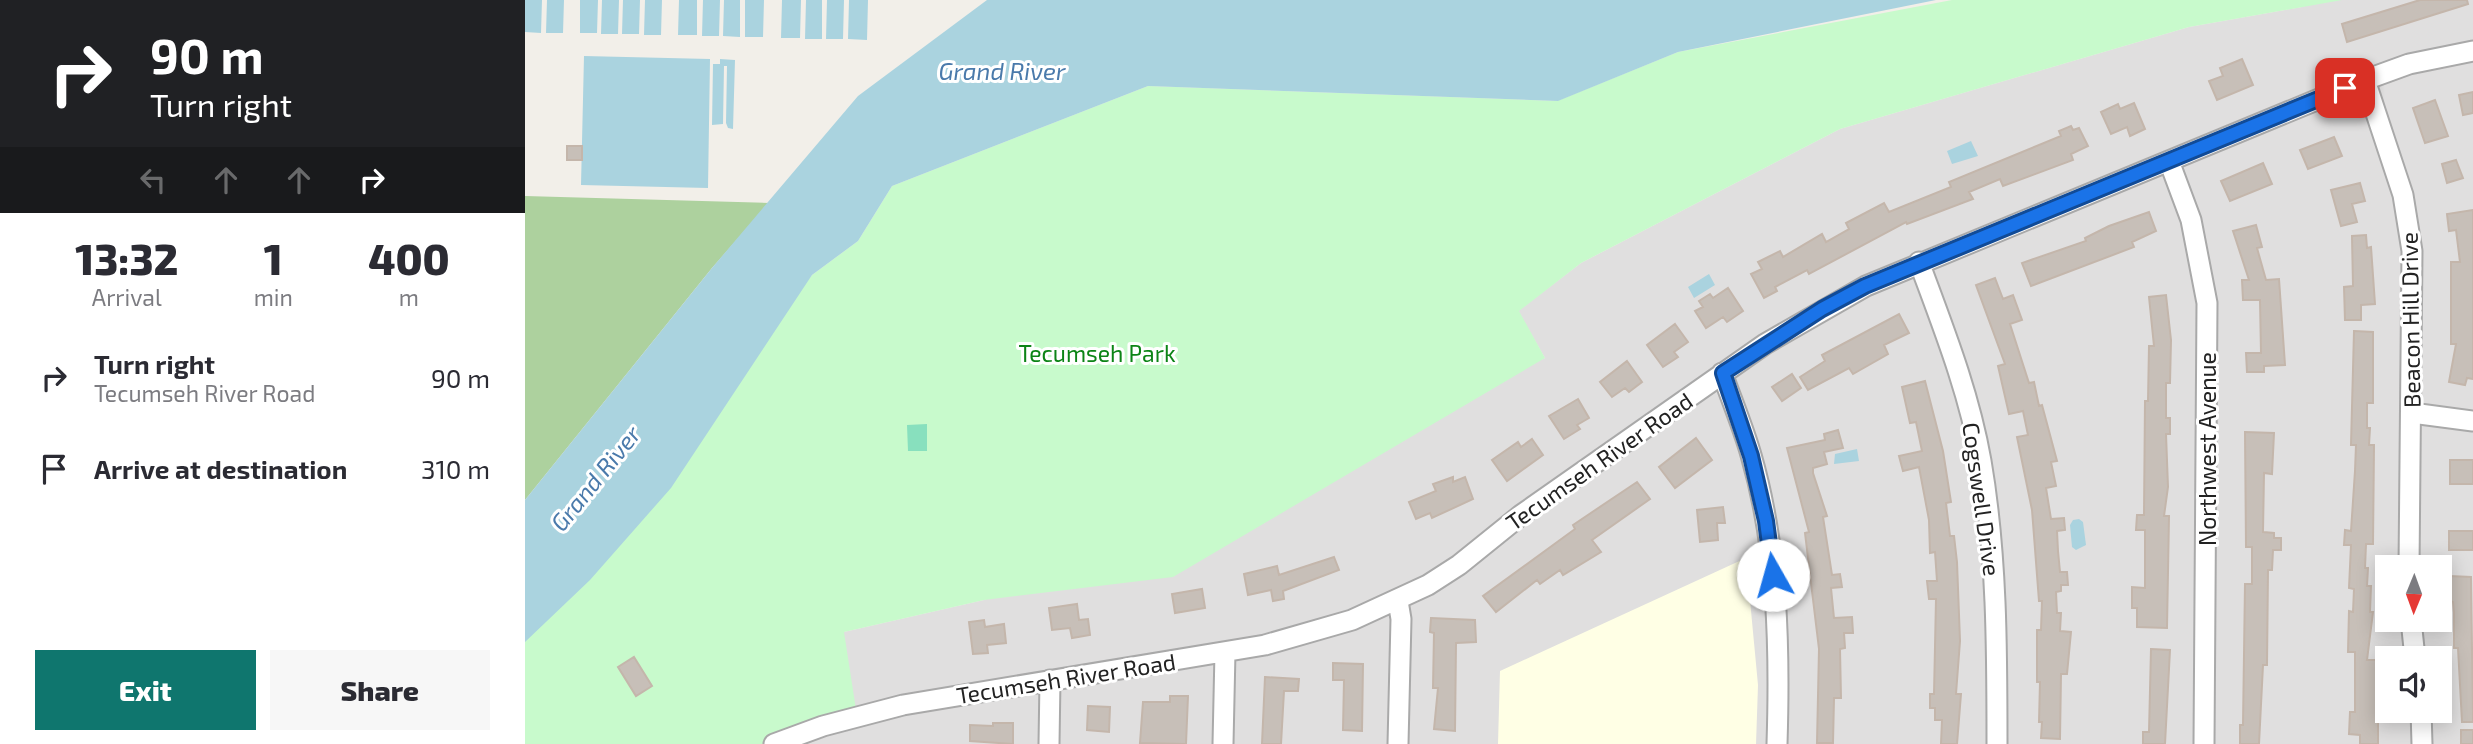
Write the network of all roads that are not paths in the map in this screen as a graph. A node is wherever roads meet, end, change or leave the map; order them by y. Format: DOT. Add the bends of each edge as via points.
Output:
graph roads {
  1 [pos="2473,51"];
  2 [pos="2365,79"];
  3 [pos="2169,160"];
  4 [pos="1919,262"];
  5 [pos="1723,373"];
  6 [pos="2411,413"];
  7 [pos="2473,421"];
  8 [pos="2409,555"];
  9 [pos="1398,601"];
  10 [pos="1225,652"];
  11 [pos="1050,680"];
  12 [pos="2421,723"];
  13 [pos="774,744"];
  14 [pos="1049,744"];
  15 [pos="1223,744"];
  16 [pos="1398,744"];
  17 [pos="1777,744"];
  18 [pos="1997,744"];
  19 [pos="2204,744"];
  20 [pos="2422,744"];
  1 -- 2 [label="street, Tecumseh River Road"];
  2 -- 3 [label="street, Tecumseh River Road"];
  2 -- 6 [label="street, Beacon Hill Drive" via="2409,224"];
  3 -- 4 [label="street, Tecumseh River Road"];
  3 -- 19 [label="street, Northwest Avenue" via="2191,220 2207,303"];
  4 -- 5 [label="street, Tecumseh River Road" via="1822,309"];
  4 -- 18 [label="street, Cogswell Drive" via="1952,353 1981,461 1994,586"];
  5 -- 9 [label="street, Tecumseh River Road" via="1521,515 1459,565"];
  5 -- 17 [label="street" via="1751,456 1766,521 1777,627"];
  6 -- 7 [label="street"];
  6 -- 8 [label="street, Beacon Hill Drive"];
  9 -- 10 [label="street, Tecumseh River Road" via="1308,634"];
  9 -- 16 [label="street"];
  10 -- 11 [label="street, Tecumseh River Road"];
  10 -- 15 [label="street"];
  11 -- 13 [label="street, Tecumseh River Road" via="903,705"];
  11 -- 14 [label="street"];
  12 -- 20 [label="street"];
}
